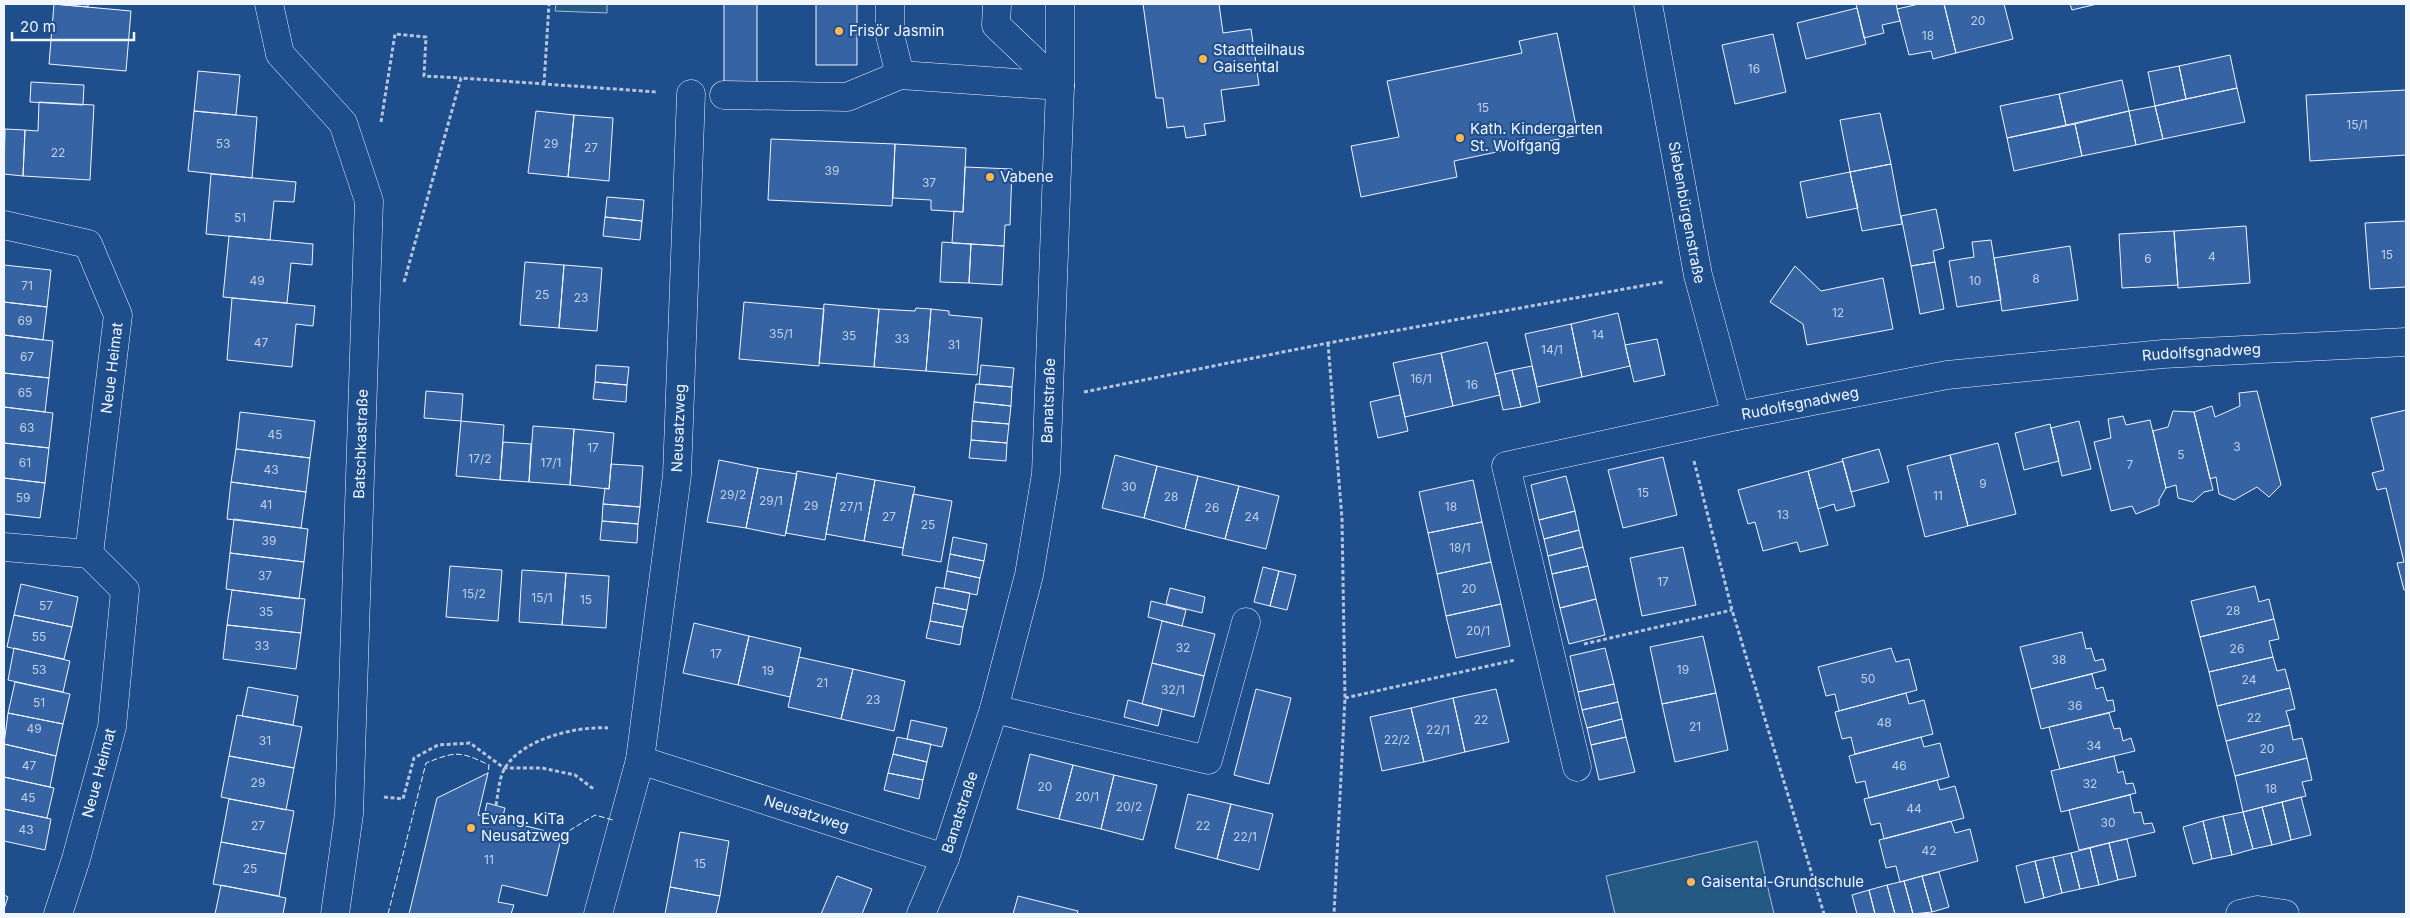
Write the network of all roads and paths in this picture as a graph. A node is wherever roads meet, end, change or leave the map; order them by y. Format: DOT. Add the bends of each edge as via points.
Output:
graph roads {
  1 [pos="269,4"];
  2 [pos="549,4"];
  3 [pos="890,4"];
  4 [pos="996,4"];
  5 [pos="1060,4"];
  6 [pos="1652,5"];
  7 [pos="900,75"];
  8 [pos="461,78"];
  9 [pos="544,84"];
  10 [pos="1060,86"];
  11 [pos="690,94"];
  12 [pos="724,95"];
  13 [pos="381,123"];
  14 [pos="4,225"];
  15 [pos="1698,275"];
  16 [pos="403,286"];
  17 [pos="2406,342"];
  18 [pos="1328,343"];
  19 [pos="1049,391"];
  20 [pos="1736,416"];
  21 [pos="1685,427"];
  22 [pos="4,547"];
  23 [pos="89,554"];
  24 [pos="1732,610"];
  25 [pos="1246,622"];
  26 [pos="1611,638"];
  27 [pos="1549,652"];
  28 [pos="1345,698"];
  29 [pos="994,709"];
  30 [pos="644,730"];
  31 [pos="640,760"];
  32 [pos="1577,767"];
  33 [pos="504,768"];
  34 [pos="575,775"];
  35 [pos="404,799"];
  36 [pos="496,806"];
  37 [pos="945,858"];
  38 [pos="58,914"];
  39 [pos="335,914"];
  40 [pos="598,914"];
  41 [pos="922,914"];
  42 [pos="1334,914"];
  43 [pos="1824,914"];
  44 [pos="2240,914"];
  45 [pos="2284,914"];
  1 -- 39 [label="street, Batschkastraße" via="280,54 343,123 369,202 349,814"];
  2 -- 9 [label="path"];
  3 -- 7 [label="street" via="890,35"];
  4 -- 10 [label="street" via="996,25"];
  5 -- 10 [label="street, Banatstraße"];
  6 -- 15 [label="street, Siebenbürgenstraße"];
  7 -- 10 [label="street"];
  7 -- 12 [label="street" via="847,97"];
  8 -- 9 [label="path"];
  8 -- 13 [label="path" via="424,76 426,37 395,34"];
  8 -- 16 [label="path"];
  9 -- 11 [label="path"];
  10 -- 19 [label="street, Banatstraße"];
  11 -- 30 [label="street, Neusatzweg" via="677,475"];
  14 -- 23 [label="street, Neue Heimat" via="88,244 118,315"];
  15 -- 18 [label="path"];
  15 -- 20 [label="street, Siebenbürgenstraße"];
  17 -- 20 [label="street, Rudolfsgnadweg" via="2162,354 1947,375"];
  18 -- 19 [label="path" via="1082,392"];
  18 -- 28 [label="path" via="1342,520"];
  19 -- 29 [label="street, Banatstraße" via="1046,474 1029,576"];
  20 -- 21 [label="street, Rudolfsgnadweg"];
  21 -- 24 [label="path"];
  21 -- 27 [label="street, Rudolfsgnadweg" via="1506,466"];
  22 -- 23 [label="street"];
  23 -- 38 [label="street, Neue Heimat" via="125,590 112,727"];
  24 -- 26 [label="path"];
  24 -- 43 [label="path"];
  25 -- 29 [label="street" via="1208,760"];
  27 -- 28 [label="path"];
  27 -- 32 [label="street, Rudolfsgnadweg"];
  28 -- 42 [label="path"];
  29 -- 37 [label="street, Banatstraße"];
  30 -- 31 [label="street, Neusatzweg"];
  30 -- 33 [label="path" via="602,728 555,734 517,753"];
  31 -- 37 [label="street, Neusatzweg"];
  31 -- 40 [label="street, Neusatzweg"];
  33 -- 34 [label="path" via="542,768"];
  33 -- 35 [label="path" via="470,743 438,745 414,758"];
  33 -- 36 [label="path"];
  37 -- 41 [label="street, Banatstraße"];
  44 -- 45 [label="street" via="2258,910"];
}
